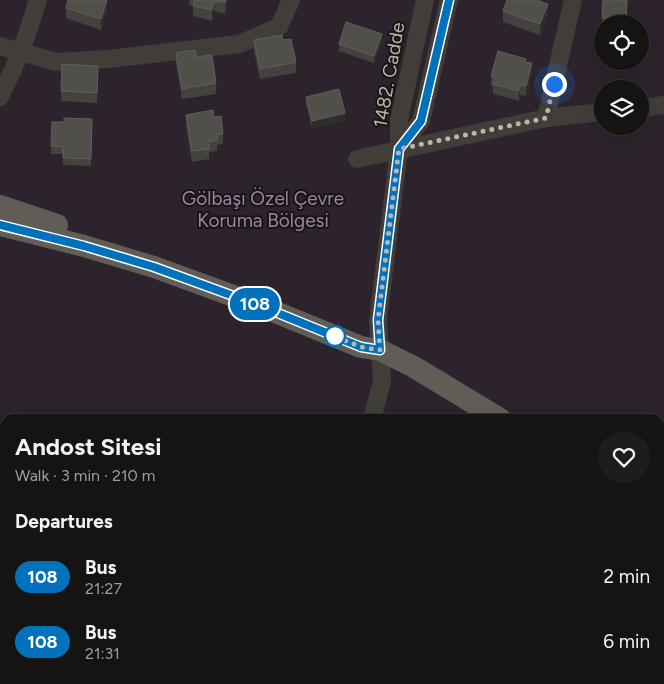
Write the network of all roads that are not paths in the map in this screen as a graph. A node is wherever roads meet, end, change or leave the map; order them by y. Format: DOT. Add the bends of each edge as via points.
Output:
graph roads {
  1 [pos="38,0"];
  2 [pos="291,0"];
  3 [pos="424,0"];
  4 [pos="449,0"];
  5 [pos="573,0"];
  6 [pos="0,46"];
  7 [pos="21,52"];
  8 [pos="0,97"];
  9 [pos="664,105"];
  10 [pos="649,107"];
  11 [pos="594,113"];
  12 [pos="546,118"];
  13 [pos="399,149"];
  14 [pos="357,159"];
  15 [pos="0,206"];
  16 [pos="0,225"];
  17 [pos="380,350"];
  18 [pos="373,414"];
  19 [pos="492,414"];
  1 -- 7 [label="street"];
  2 -- 7 [label="street" via="279,27 239,44 108,60 56,62"];
  3 -- 13 [label="street, 1482. Cadde" via="399,120"];
  4 -- 13 [label="street, 1482. Cadde" via="421,121"];
  5 -- 12 [label="street"];
  6 -- 7 [label="street"];
  7 -- 8 [label="street"];
  9 -- 10 [label="street"];
  11 -- 12 [label="street"];
  12 -- 13 [label="street"];
  13 -- 14 [label="street"];
  13 -- 17 [label="street" via="378,320"];
  15 -- 17 [label="main road" via="141,251 322,316 365,336"];
  16 -- 17 [label="main road" via="154,267 361,347"];
  17 -- 18 [label="street" via="382,381"];
  17 -- 19 [label="main road" via="422,371"];
}
